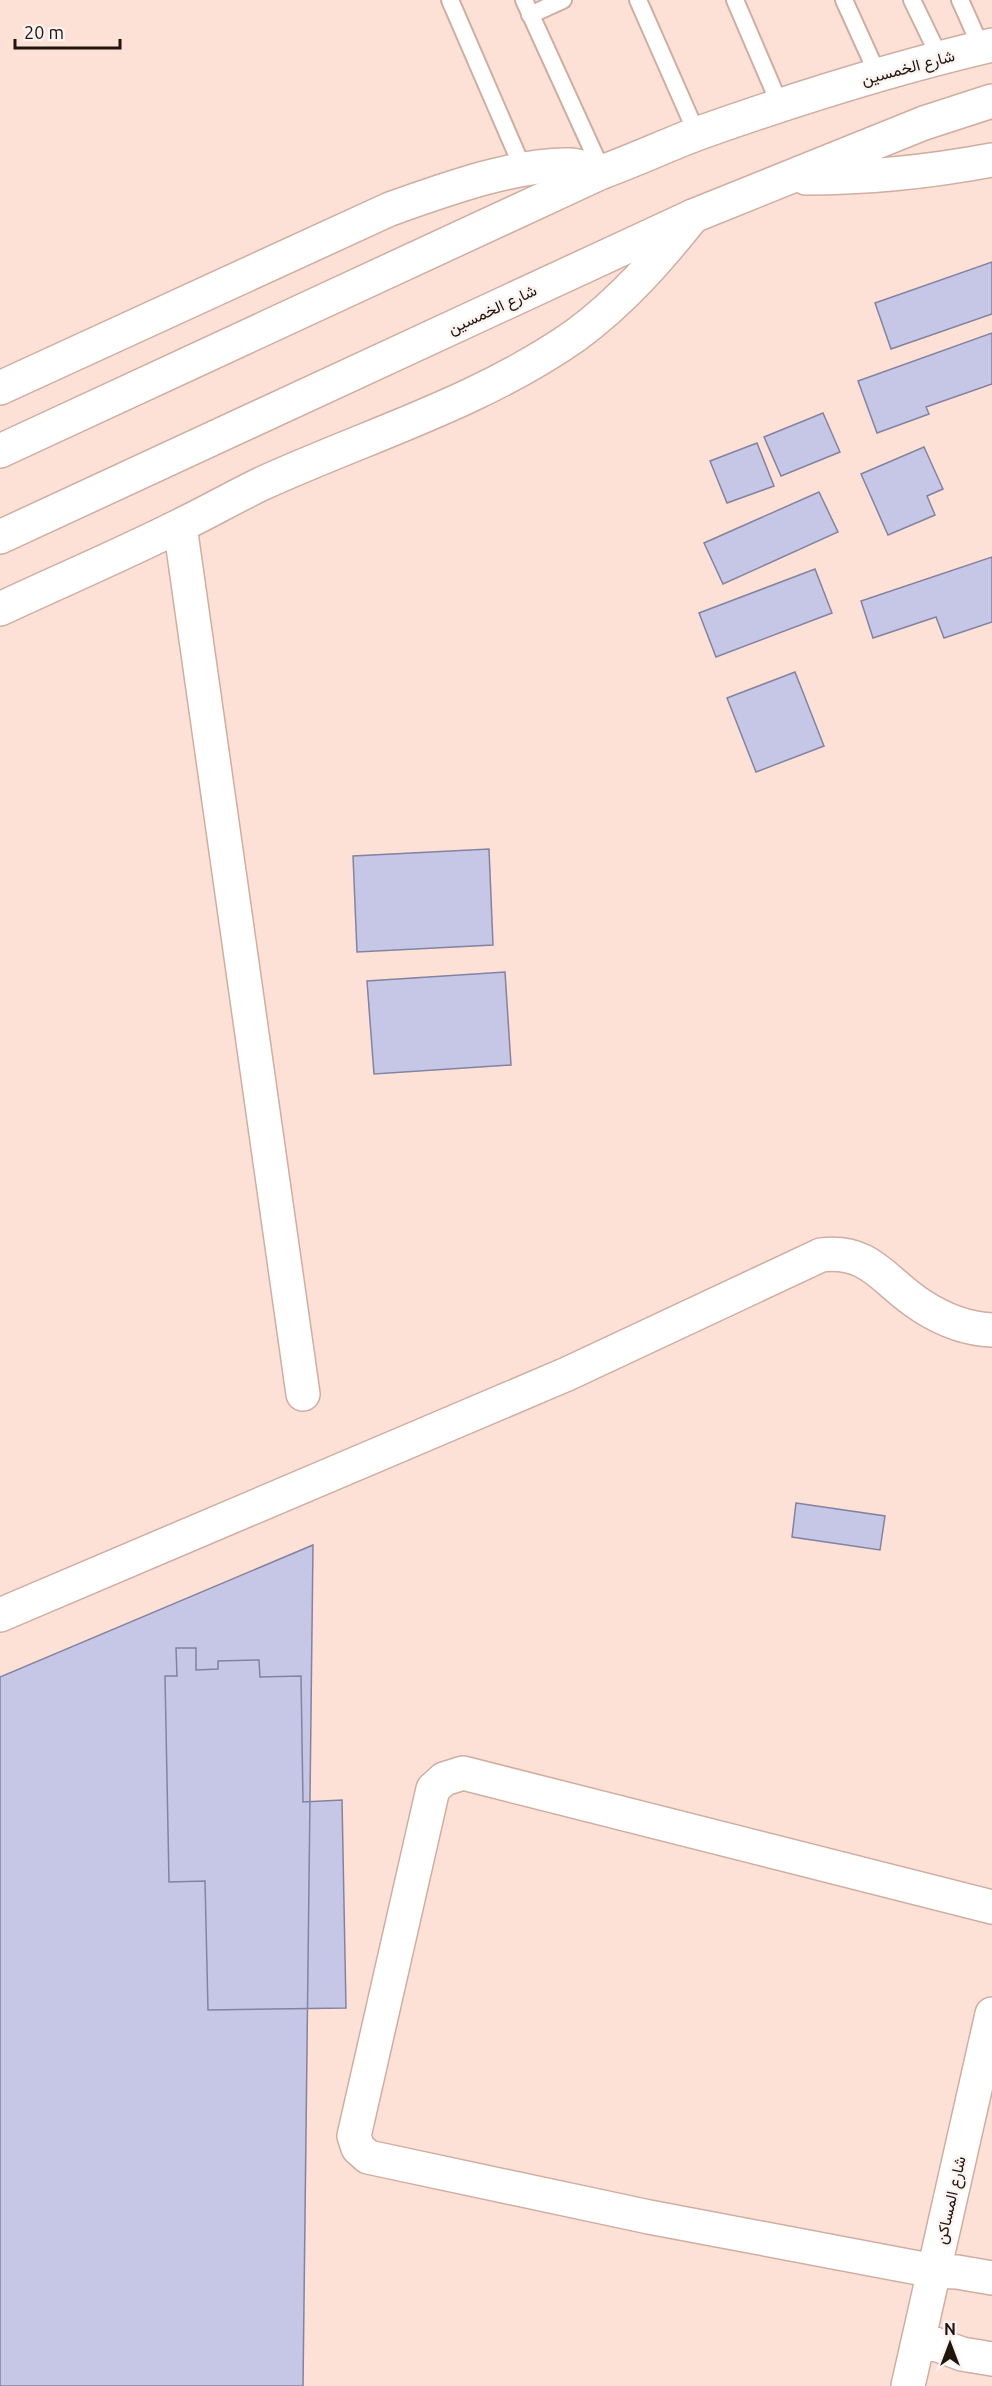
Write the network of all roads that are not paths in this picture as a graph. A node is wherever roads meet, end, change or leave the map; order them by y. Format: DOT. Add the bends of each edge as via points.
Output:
graph roads {
  1 [pos="450,0"];
  2 [pos="563,0"];
  3 [pos="639,0"];
  4 [pos="735,0"];
  5 [pos="844,0"];
  6 [pos="912,0"];
  7 [pos="960,0"];
  8 [pos="527,7"];
  9 [pos="987,46"];
  10 [pos="940,58"];
  11 [pos="878,75"];
  12 [pos="992,101"];
  13 [pos="780,105"];
  14 [pos="697,134"];
  15 [pos="992,160"];
  16 [pos="524,171"];
  17 [pos="602,172"];
  18 [pos="789,178"];
  19 [pos="693,216"];
  20 [pos="0,388"];
  21 [pos="0,451"];
  22 [pos="180,526"];
  23 [pos="0,537"];
  24 [pos="0,609"];
  25 [pos="992,1330"];
  26 [pos="303,1394"];
  27 [pos="0,1616"];
  28 [pos="992,1907"];
  29 [pos="992,2014"];
  30 [pos="934,2271"];
  31 [pos="992,2278"];
  32 [pos="919,2338"];
  33 [pos="992,2359"];
  34 [pos="908,2386"];
  1 -- 16 [label="lane"];
  2 -- 8 [label="lane"];
  3 -- 14 [label="lane"];
  4 -- 13 [label="lane"];
  5 -- 11 [label="lane"];
  6 -- 10 [label="lane"];
  7 -- 9 [label="lane"];
  8 -- 17 [label="lane"];
  9 -- 10 [label="street, شارع الخمسين"];
  10 -- 11 [label="street, شارع الخمسين"];
  11 -- 13 [label="street, شارع الخمسين"];
  12 -- 18 [label="street, شارع الخمسين" via="924,123"];
  13 -- 14 [label="street, شارع الخمسين"];
  14 -- 17 [label="street, شارع الخمسين"];
  15 -- 18 [label="street" via="915,173"];
  16 -- 17 [label="street" via="573,165"];
  16 -- 20 [label="street" via="441,191 390,209"];
  17 -- 21 [label="street, شارع الخمسين"];
  18 -- 19 [label="street, شارع الخمسين"];
  19 -- 22 [label="street" via="658,260 619,299 529,365 261,484"];
  19 -- 23 [label="street, شارع الخمسين"];
  22 -- 24 [label="street"];
  22 -- 26 [label="street"];
  25 -- 27 [label="street" via="964,1326 941,1317 866,1262 836,1253 821,1255 567,1374"];
  28 -- 30 [label="street" via="463,1773 444,1779 433,1789 354,2136 358,2148 368,2157 649,2217"];
  29 -- 30 [label="street, شارع المساكن"];
  30 -- 31 [label="street"];
  30 -- 32 [label="street, شارع المساكن"];
  32 -- 33 [label="street" via="962,2354"];
  32 -- 34 [label="street, شارع المساكن"];
}
